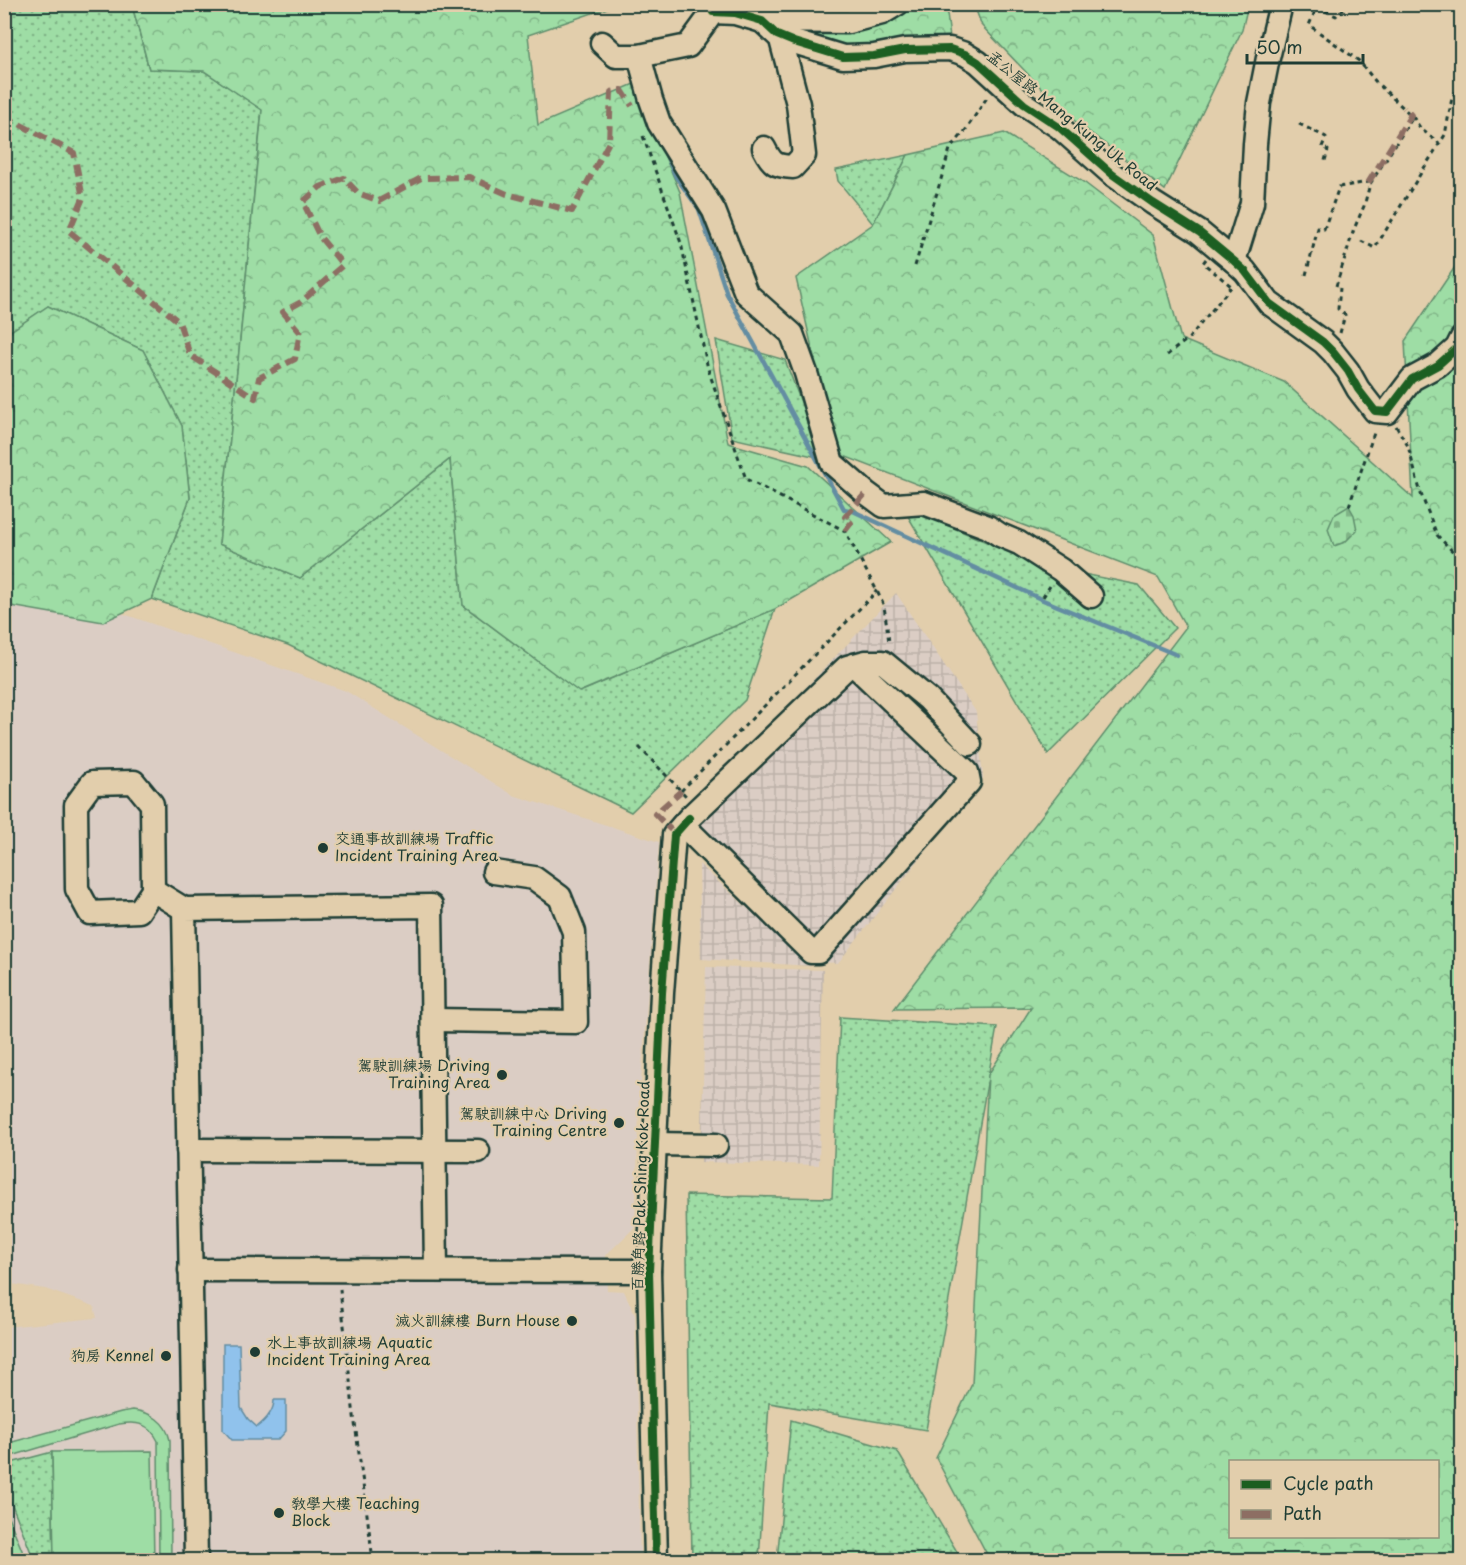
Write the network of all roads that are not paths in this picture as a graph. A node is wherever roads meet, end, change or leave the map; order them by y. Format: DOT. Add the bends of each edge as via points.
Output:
graph roads {
  1 [pos="897,4"];
  2 [pos="1281,4"];
  3 [pos="713,8"];
  4 [pos="762,21"];
  5 [pos="780,36"];
  6 [pos="764,148"];
  7 [pos="1234,261"];
  8 [pos="1461,338"];
  9 [pos="1090,596"];
  10 [pos="854,665"];
  11 [pos="970,744"];
  12 [pos="686,822"];
  13 [pos="494,872"];
  14 [pos="153,890"];
  15 [pos="184,909"];
  16 [pos="432,1020"];
  17 [pos="655,1143"];
  18 [pos="716,1145"];
  19 [pos="188,1150"];
  20 [pos="434,1150"];
  21 [pos="478,1152"];
  22 [pos="190,1270"];
  23 [pos="436,1270"];
  24 [pos="649,1271"];
  25 [pos="195,1560"];
  26 [pos="656,1560"];
  1 -- 4 [label="street" via="882,13 848,22"];
  2 -- 7 [label="street" via="1259,103 1252,203"];
  3 -- 4 [label="street, 孟公屋路 Mang Kung Uk Road"];
  3 -- 9 [label="street" via="688,46 624,53 651,100 659,123 714,211 746,293 792,334 832,462 884,506 924,503 988,527 1061,570"];
  4 -- 5 [label="street, 孟公屋路 Mang Kung Uk Road"];
  5 -- 6 [label="street" via="798,104 804,155 793,167 779,166 770,160"];
  5 -- 7 [label="street, 孟公屋路 Mang Kung Uk Road" via="843,57 905,50 950,49 965,54 1112,174 1200,232"];
  7 -- 8 [label="street, 孟公屋路 Mang Kung Uk Road" via="1269,303 1333,352 1375,411 1384,411 1412,379 1438,365 1457,348"];
  10 -- 11 [label="street" via="883,662 928,699"];
  10 -- 12 [label="street, 百勝角路 Pak Shing Kok Road" via="847,667"];
  10 -- 12 [label="street" via="967,772 969,782 818,952 811,952"];
  12 -- 17 [label="street, 百勝角路 Pak Shing Kok Road" via="674,835"];
  13 -- 16 [label="street" via="534,878 560,897 574,932 576,1022"];
  14 -- 14 [label="street" via="152,804 134,782 92,783 76,805 77,889 90,913 139,911"];
  14 -- 15 [label="street"];
  15 -- 16 [label="street" via="431,906"];
  15 -- 19 [label="street"];
  16 -- 20 [label="street"];
  17 -- 18 [label="street"];
  17 -- 24 [label="street, 百勝角路 Pak Shing Kok Road"];
  19 -- 20 [label="street"];
  19 -- 22 [label="street"];
  20 -- 21 [label="street"];
  20 -- 23 [label="street"];
  22 -- 23 [label="street"];
  22 -- 25 [label="street"];
  23 -- 24 [label="street"];
  24 -- 26 [label="street, 百勝角路 Pak Shing Kok Road"];
}
